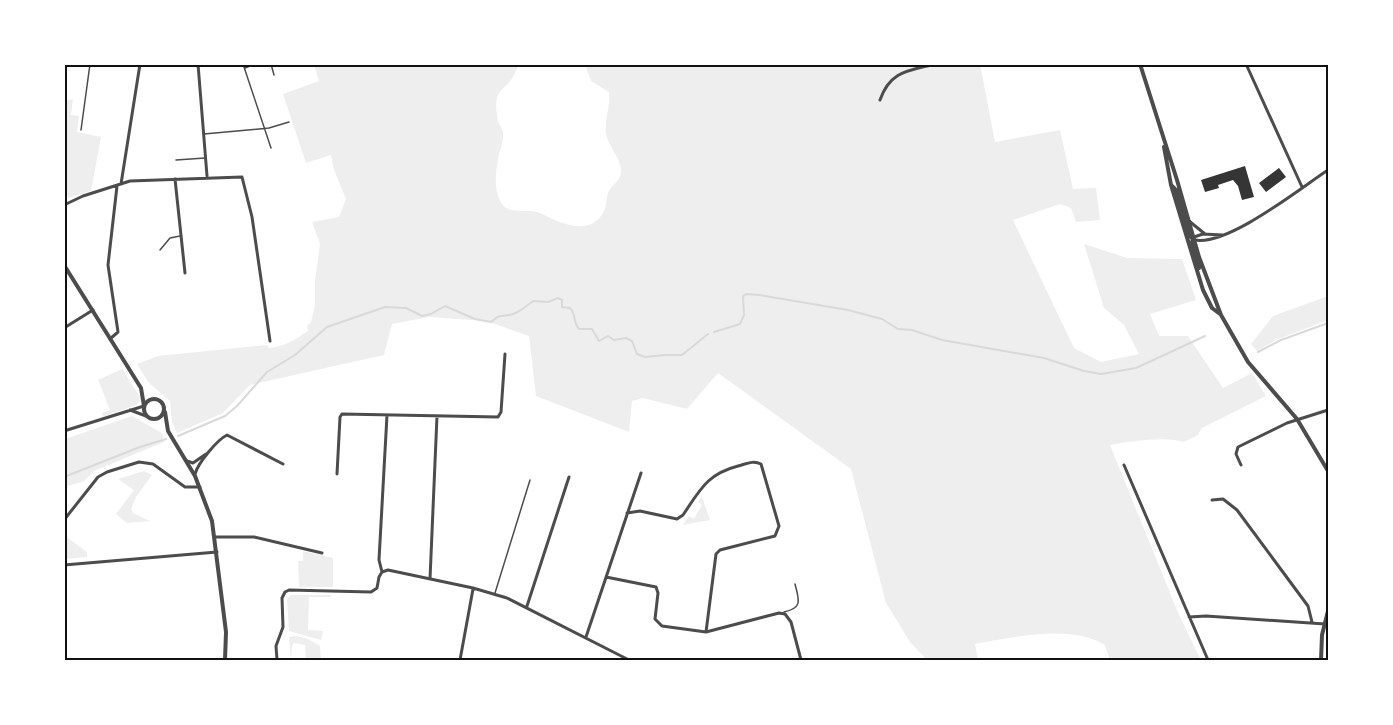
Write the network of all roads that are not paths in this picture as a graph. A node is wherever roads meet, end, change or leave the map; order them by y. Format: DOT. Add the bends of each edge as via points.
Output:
graph roads {
  1 [pos="90,64"];
  2 [pos="140,64"];
  3 [pos="198,64"];
  4 [pos="243,64"];
  5 [pos="255,64"];
  6 [pos="271,64"];
  7 [pos="935,64"];
  8 [pos="1140,64"];
  9 [pos="1246,64"];
  10 [pos="244,68"];
  11 [pos="274,75"];
  12 [pos="880,100"];
  13 [pos="289,122"];
  14 [pos="265,129"];
  15 [pos="81,130"];
  16 [pos="204,134"];
  17 [pos="1163,140"];
  18 [pos="271,148"];
  19 [pos="206,158"];
  20 [pos="176,160"];
  21 [pos="1329,170"];
  22 [pos="207,177"];
  23 [pos="175,178"];
  24 [pos="119,185"];
  25 [pos="1171,185"];
  26 [pos="1302,187"];
  27 [pos="64,205"];
  28 [pos="1188,221"];
  29 [pos="1207,234"];
  30 [pos="182,236"];
  31 [pos="1224,236"];
  32 [pos="1193,239"];
  33 [pos="1208,240"];
  34 [pos="160,250"];
  35 [pos="1198,257"];
  36 [pos="64,265"];
  37 [pos="185,273"];
  38 [pos="1203,290"];
  39 [pos="93,310"];
  40 [pos="1221,315"];
  41 [pos="64,328"];
  42 [pos="110,339"];
  43 [pos="270,341"];
  44 [pos="505,354"];
  45 [pos="141,388"];
  46 [pos="157,399"];
  47 [pos="144,406"];
  48 [pos="1329,410"];
  49 [pos="130,411"];
  50 [pos="165,412"];
  51 [pos="387,415"];
  52 [pos="146,416"];
  53 [pos="437,416"];
  54 [pos="1297,419"];
  55 [pos="164,426"];
  56 [pos="64,431"];
  57 [pos="168,431"];
  58 [pos="208,453"];
  59 [pos="187,461"];
  60 [pos="283,464"];
  61 [pos="1124,465"];
  62 [pos="1241,465"];
  63 [pos="1329,471"];
  64 [pos="641,473"];
  65 [pos="337,474"];
  66 [pos="195,476"];
  67 [pos="569,477"];
  68 [pos="531,480"];
  69 [pos="200,486"];
  70 [pos="1212,500"];
  71 [pos="627,513"];
  72 [pos="64,520"];
  73 [pos="215,537"];
  74 [pos="217,552"];
  75 [pos="322,553"];
  76 [pos="64,565"];
  77 [pos="382,572"];
  78 [pos="606,577"];
  79 [pos="430,579"];
  80 [pos="795,584"];
  81 [pos="473,588"];
  82 [pos="495,593"];
  83 [pos="526,606"];
  84 [pos="1329,610"];
  85 [pos="779,613"];
  86 [pos="1189,617"];
  87 [pos="1312,622"];
  88 [pos="1324,624"];
  89 [pos="706,632"];
  90 [pos="586,637"];
  91 [pos="225,660"];
  92 [pos="277,660"];
  93 [pos="460,660"];
  94 [pos="629,660"];
  95 [pos="801,660"];
  96 [pos="1208,660"];
  97 [pos="1321,660"];
  1 -- 15 [label="lane"];
  2 -- 24 [label="street"];
  3 -- 16 [label="street"];
  4 -- 10 [label="lane"];
  5 -- 10 [label="lane"];
  6 -- 11 [label="lane"];
  7 -- 12 [label="street" via="892,78"];
  8 -- 17 [label="street"];
  9 -- 26 [label="street"];
  10 -- 14 [label="lane"];
  13 -- 14 [label="lane"];
  14 -- 16 [label="lane"];
  14 -- 18 [label="lane"];
  16 -- 19 [label="street"];
  17 -- 25 [label="street"];
  17 -- 28 [label="street"];
  19 -- 20 [label="lane"];
  19 -- 22 [label="street"];
  21 -- 26 [label="street"];
  22 -- 23 [label="street"];
  22 -- 43 [label="street" via="244,179"];
  23 -- 24 [label="street"];
  23 -- 30 [label="street"];
  24 -- 27 [label="street"];
  24 -- 42 [label="street" via="108,265 118,332"];
  25 -- 32 [label="street" via="1177,191"];
  25 -- 38 [label="street"];
  26 -- 31 [label="street"];
  28 -- 29 [label="street"];
  28 -- 32 [label="street"];
  29 -- 31 [label="street"];
  29 -- 32 [label="street"];
  30 -- 34 [label="lane" via="170,238"];
  30 -- 37 [label="street"];
  31 -- 33 [label="street"];
  32 -- 33 [label="street"];
  32 -- 35 [label="street"];
  32 -- 38 [label="street"];
  33 -- 35 [label="street"];
  35 -- 40 [label="street"];
  36 -- 39 [label="street"];
  38 -- 40 [label="street" via="1212,308"];
  39 -- 41 [label="street"];
  39 -- 42 [label="street"];
  40 -- 54 [label="street" via="1248,362"];
  42 -- 45 [label="street"];
  44 -- 53 [label="street" via="498,417"];
  45 -- 46 [label="street"];
  45 -- 47 [label="street"];
  46 -- 47 [label="street"];
  46 -- 50 [label="street" via="163,403"];
  47 -- 49 [label="street"];
  47 -- 52 [label="street"];
  48 -- 54 [label="street"];
  49 -- 52 [label="street"];
  49 -- 56 [label="street"];
  50 -- 52 [label="street" via="156,421"];
  50 -- 57 [label="street"];
  51 -- 53 [label="street"];
  51 -- 65 [label="street" via="341,414"];
  51 -- 77 [label="street" via="379,560"];
  53 -- 79 [label="street"];
  54 -- 62 [label="street" via="1238,447 1236,454"];
  54 -- 63 [label="street"];
  55 -- 57 [label="street"];
  57 -- 59 [label="street"];
  58 -- 59 [label="street" via="192,464"];
  58 -- 60 [label="street" via="228,434"];
  58 -- 66 [label="street"];
  59 -- 66 [label="street"];
  61 -- 86 [label="street"];
  64 -- 71 [label="street"];
  66 -- 69 [label="street"];
  67 -- 83 [label="street"];
  68 -- 82 [label="lane"];
  69 -- 72 [label="street" via="185,487 153,464 139,462 98,477"];
  69 -- 73 [label="street"];
  70 -- 87 [label="street" via="1227,501 1243,517 1308,606"];
  71 -- 78 [label="street"];
  71 -- 89 [label="street" via="640,511 677,519 716,473 752,462 761,464 778,532 716,554"];
  73 -- 74 [label="street"];
  73 -- 75 [label="street" via="254,537"];
  74 -- 76 [label="street"];
  74 -- 91 [label="street" via="226,632"];
  77 -- 79 [label="street"];
  77 -- 92 [label="street" via="372,591 284,593"];
  78 -- 89 [label="street" via="656,587 655,619 660,625"];
  78 -- 90 [label="street"];
  79 -- 81 [label="street"];
  80 -- 85 [label="lane" via="798,606"];
  81 -- 82 [label="street"];
  81 -- 93 [label="street"];
  82 -- 83 [label="street"];
  83 -- 90 [label="street"];
  84 -- 88 [label="street"];
  85 -- 89 [label="street"];
  85 -- 95 [label="street" via="791,622"];
  86 -- 87 [label="street"];
  86 -- 96 [label="street"];
  87 -- 88 [label="street"];
  88 -- 97 [label="street"];
  90 -- 94 [label="street"];
}
